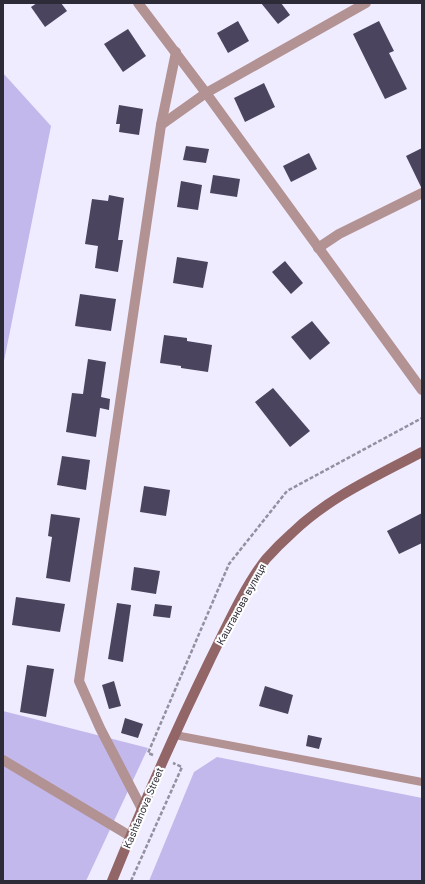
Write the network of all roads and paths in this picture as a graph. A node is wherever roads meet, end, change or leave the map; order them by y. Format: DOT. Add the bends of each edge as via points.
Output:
graph roads {
  1 [pos="138,3"];
  2 [pos="366,3"];
  3 [pos="176,52"];
  4 [pos="206,93"];
  5 [pos="161,125"];
  6 [pos="422,193"];
  7 [pos="318,248"];
  8 [pos="422,390"];
  9 [pos="422,452"];
  10 [pos="175,735"];
  11 [pos="3,760"];
  12 [pos="182,767"];
  13 [pos="422,782"];
  14 [pos="142,809"];
  15 [pos="130,836"];
  16 [pos="112,881"];
  17 [pos="131,881"];
  1 -- 3 [label="street"];
  2 -- 4 [label="street"];
  3 -- 4 [label="street"];
  3 -- 5 [label="street"];
  4 -- 5 [label="street"];
  4 -- 7 [label="street"];
  5 -- 14 [label="street" via="79,681"];
  6 -- 7 [label="street" via="339,234"];
  7 -- 8 [label="street"];
  9 -- 10 [label="main road, Каштанова вулиця" via="347,491 319,510 292,532 266,559 244,595"];
  10 -- 13 [label="lane"];
  10 -- 14 [label="main road, Kashtanova Street"];
  11 -- 15 [label="street"];
  12 -- 17 [label="path"];
  14 -- 15 [label="main road, Kashtanova Street"];
  15 -- 16 [label="main road, Kashtanova Street"];
}
